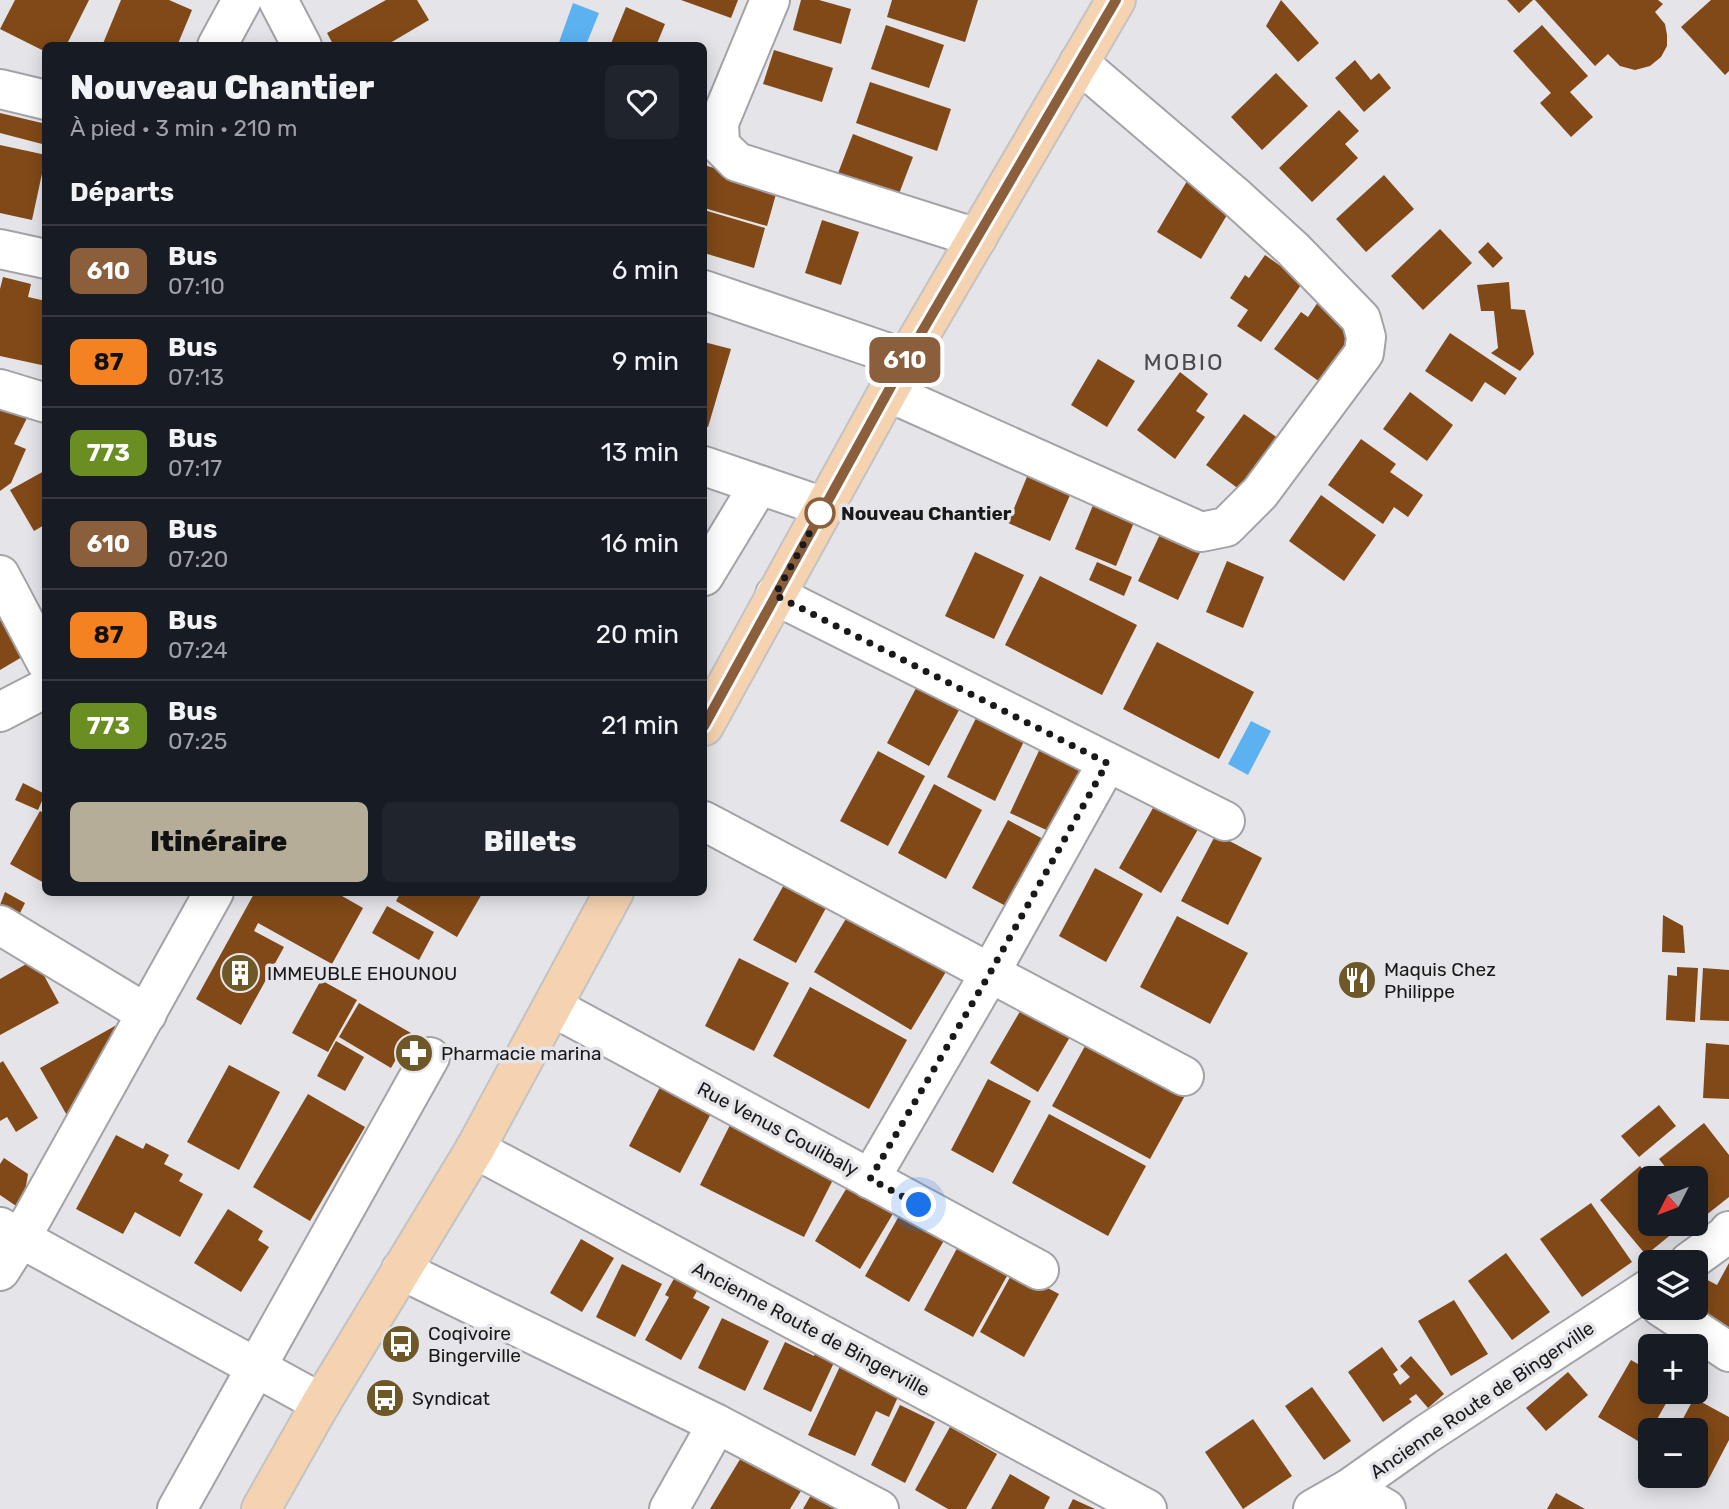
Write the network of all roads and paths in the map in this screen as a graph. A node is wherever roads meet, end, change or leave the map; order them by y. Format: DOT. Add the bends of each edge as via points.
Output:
graph roads {
  1 [pos="242,0"];
  2 [pos="278,0"];
  3 [pos="770,0"];
  4 [pos="1116,0"];
  5 [pos="219,42"];
  6 [pos="300,42"];
  7 [pos="1079,63"];
  8 [pos="0,89"];
  9 [pos="42,99"];
  10 [pos="977,238"];
  11 [pos="0,249"];
  12 [pos="42,258"];
  13 [pos="707,291"];
  14 [pos="897,376"];
  15 [pos="0,389"];
  16 [pos="42,402"];
  17 [pos="707,467"];
  18 [pos="759,485"];
  19 [pos="824,507"];
  20 [pos="707,571"];
  21 [pos="0,575"];
  22 [pos="775,595"];
  23 [pos="42,654"];
  24 [pos="42,690"];
  25 [pos="0,712"];
  26 [pos="707,720"];
  27 [pos="1107,763"];
  28 [pos="1225,821"];
  29 [pos="707,823"];
  30 [pos="212,896"];
  31 [pos="612,896"];
  32 [pos="3,931"];
  33 [pos="990,973"];
  34 [pos="553,1007"];
  35 [pos="147,1014"];
  36 [pos="430,1058"];
  37 [pos="1184,1076"];
  38 [pos="475,1149"];
  39 [pos="870,1179"];
  40 [pos="1729,1231"];
  41 [pos="11,1232"];
  42 [pos="1706,1250"];
  43 [pos="401,1270"];
  44 [pos="1039,1270"];
  45 [pos="0,1271"];
  46 [pos="1638,1305"];
  47 [pos="1684,1320"];
  48 [pos="1729,1352"];
  49 [pos="254,1368"];
  50 [pos="321,1403"];
  51 [pos="717,1424"];
  52 [pos="1350,1489"];
  53 [pos="177,1509"];
  54 [pos="261,1509"];
  55 [pos="669,1509"];
  56 [pos="880,1509"];
  57 [pos="1147,1509"];
  58 [pos="1313,1509"];
  59 [pos="1386,1509"];
  1 -- 5 [label="street"];
  2 -- 6 [label="street"];
  3 -- 10 [label="street" via="719,123 720,145 737,162"];
  4 -- 7 [label="main road"];
  7 -- 10 [label="main road"];
  7 -- 14 [label="street" via="1293,249 1361,319 1364,353 1260,493 1226,527 1200,533"];
  8 -- 9 [label="street"];
  10 -- 14 [label="main road"];
  11 -- 12 [label="street"];
  13 -- 14 [label="street"];
  14 -- 19 [label="main road"];
  15 -- 16 [label="street"];
  17 -- 18 [label="street"];
  18 -- 19 [label="street"];
  18 -- 20 [label="street"];
  19 -- 22 [label="main road"];
  21 -- 23 [label="street"];
  22 -- 26 [label="main road"];
  22 -- 27 [label="street"];
  24 -- 25 [label="street"];
  27 -- 28 [label="street"];
  27 -- 33 [label="street"];
  29 -- 33 [label="street"];
  30 -- 35 [label="street"];
  31 -- 34 [label="main road"];
  32 -- 35 [label="street"];
  33 -- 37 [label="street"];
  33 -- 39 [label="street"];
  34 -- 38 [label="main road"];
  34 -- 39 [label="street, Rue Venus Coulibaly"];
  35 -- 41 [label="street"];
  36 -- 49 [label="street"];
  38 -- 43 [label="main road"];
  38 -- 57 [label="street, Ancienne Route de Bingerville"];
  39 -- 44 [label="street, Rue Venus Coulibaly"];
  40 -- 42 [label="street"];
  41 -- 45 [label="street"];
  41 -- 49 [label="street"];
  43 -- 50 [label="main road"];
  43 -- 51 [label="street"];
  46 -- 52 [label="street, Ancienne Route de Bingerville" via="1425,1435"];
  47 -- 48 [label="street"];
  49 -- 50 [label="street"];
  49 -- 53 [label="street"];
  50 -- 54 [label="main road"];
  51 -- 55 [label="street"];
  51 -- 56 [label="street"];
  52 -- 58 [label="street, Ancienne Route de Bingerville"];
  52 -- 59 [label="street"];
}
